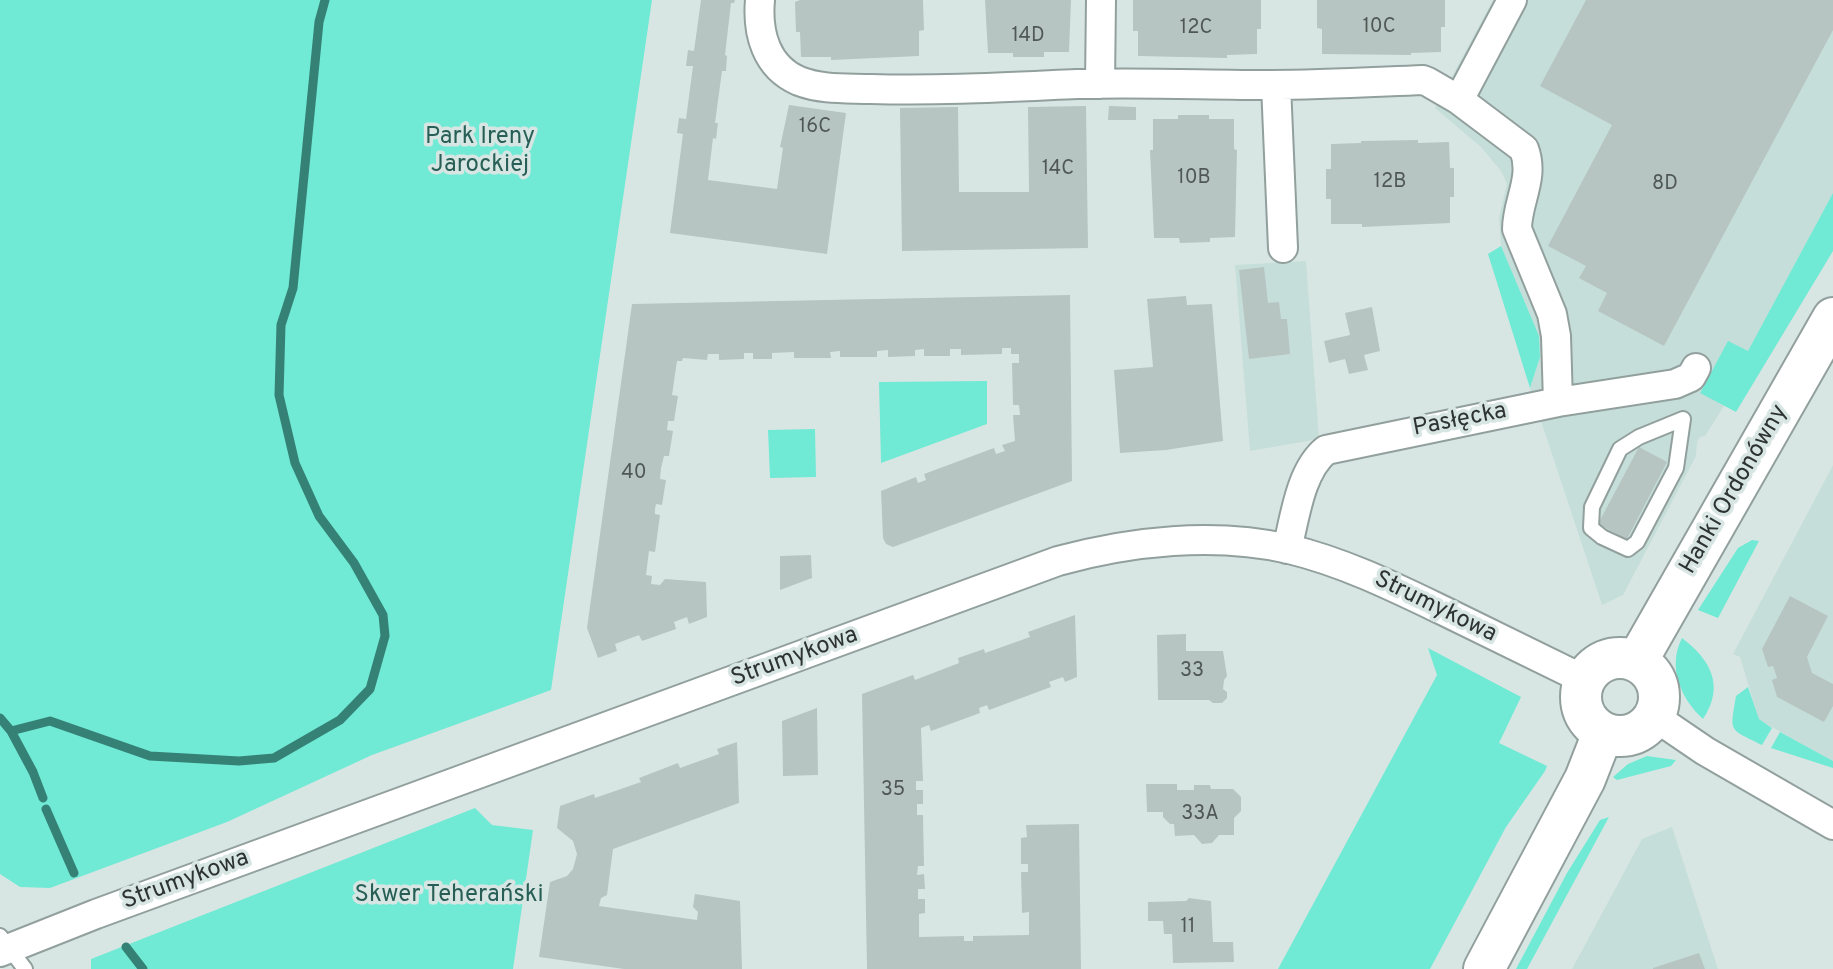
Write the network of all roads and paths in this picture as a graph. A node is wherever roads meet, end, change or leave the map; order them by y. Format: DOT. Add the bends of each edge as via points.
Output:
graph roads {
  1 [pos="760,0"];
  2 [pos="1101,0"];
  3 [pos="1512,0"];
  4 [pos="1100,84"];
  5 [pos="1276,85"];
  6 [pos="1459,100"];
  7 [pos="1283,248"];
  8 [pos="1832,322"];
  9 [pos="1696,368"];
  10 [pos="1558,402"];
  11 [pos="1683,419"];
  12 [pos="1287,549"];
  13 [pos="1637,661"];
  14 [pos="1585,680"];
  15 [pos="1655,717"];
  16 [pos="1603,733"];
  17 [pos="1833,825"];
  18 [pos="8,952"];
  19 [pos="1484,969"];
  1 -- 4 [label="street" via="760,29 770,57 796,80 819,87"];
  2 -- 4 [label="street"];
  3 -- 6 [label="street"];
  4 -- 5 [label="street"];
  5 -- 6 [label="street" via="1423,80"];
  5 -- 7 [label="street"];
  6 -- 10 [label="street" via="1524,149 1527,158 1529,175 1517,229 1552,314"];
  8 -- 13 [label="street, Hanki Ordonówny"];
  9 -- 10 [label="street, Pasłęcka" via="1691,377 1675,384"];
  10 -- 12 [label="street, Pasłęcka" via="1326,450 1305,484"];
  11 -- 11 [label="lane" via="1620,449 1592,507 1591,528 1602,537 1628,549 1637,542 1676,468"];
  12 -- 14 [label="street, Strumykowa" via="1374,577"];
  12 -- 18 [label="street, Strumykowa" via="1187,541 1110,548 1058,561 96,914"];
  13 -- 14 [label="street" via="1607,660"];
  13 -- 15 [label="street" via="1658,685"];
  14 -- 16 [label="street" via="1583,710"];
  15 -- 16 [label="street" via="1633,735"];
  15 -- 17 [label="street"];
  16 -- 19 [label="street" via="1585,779"];
}
